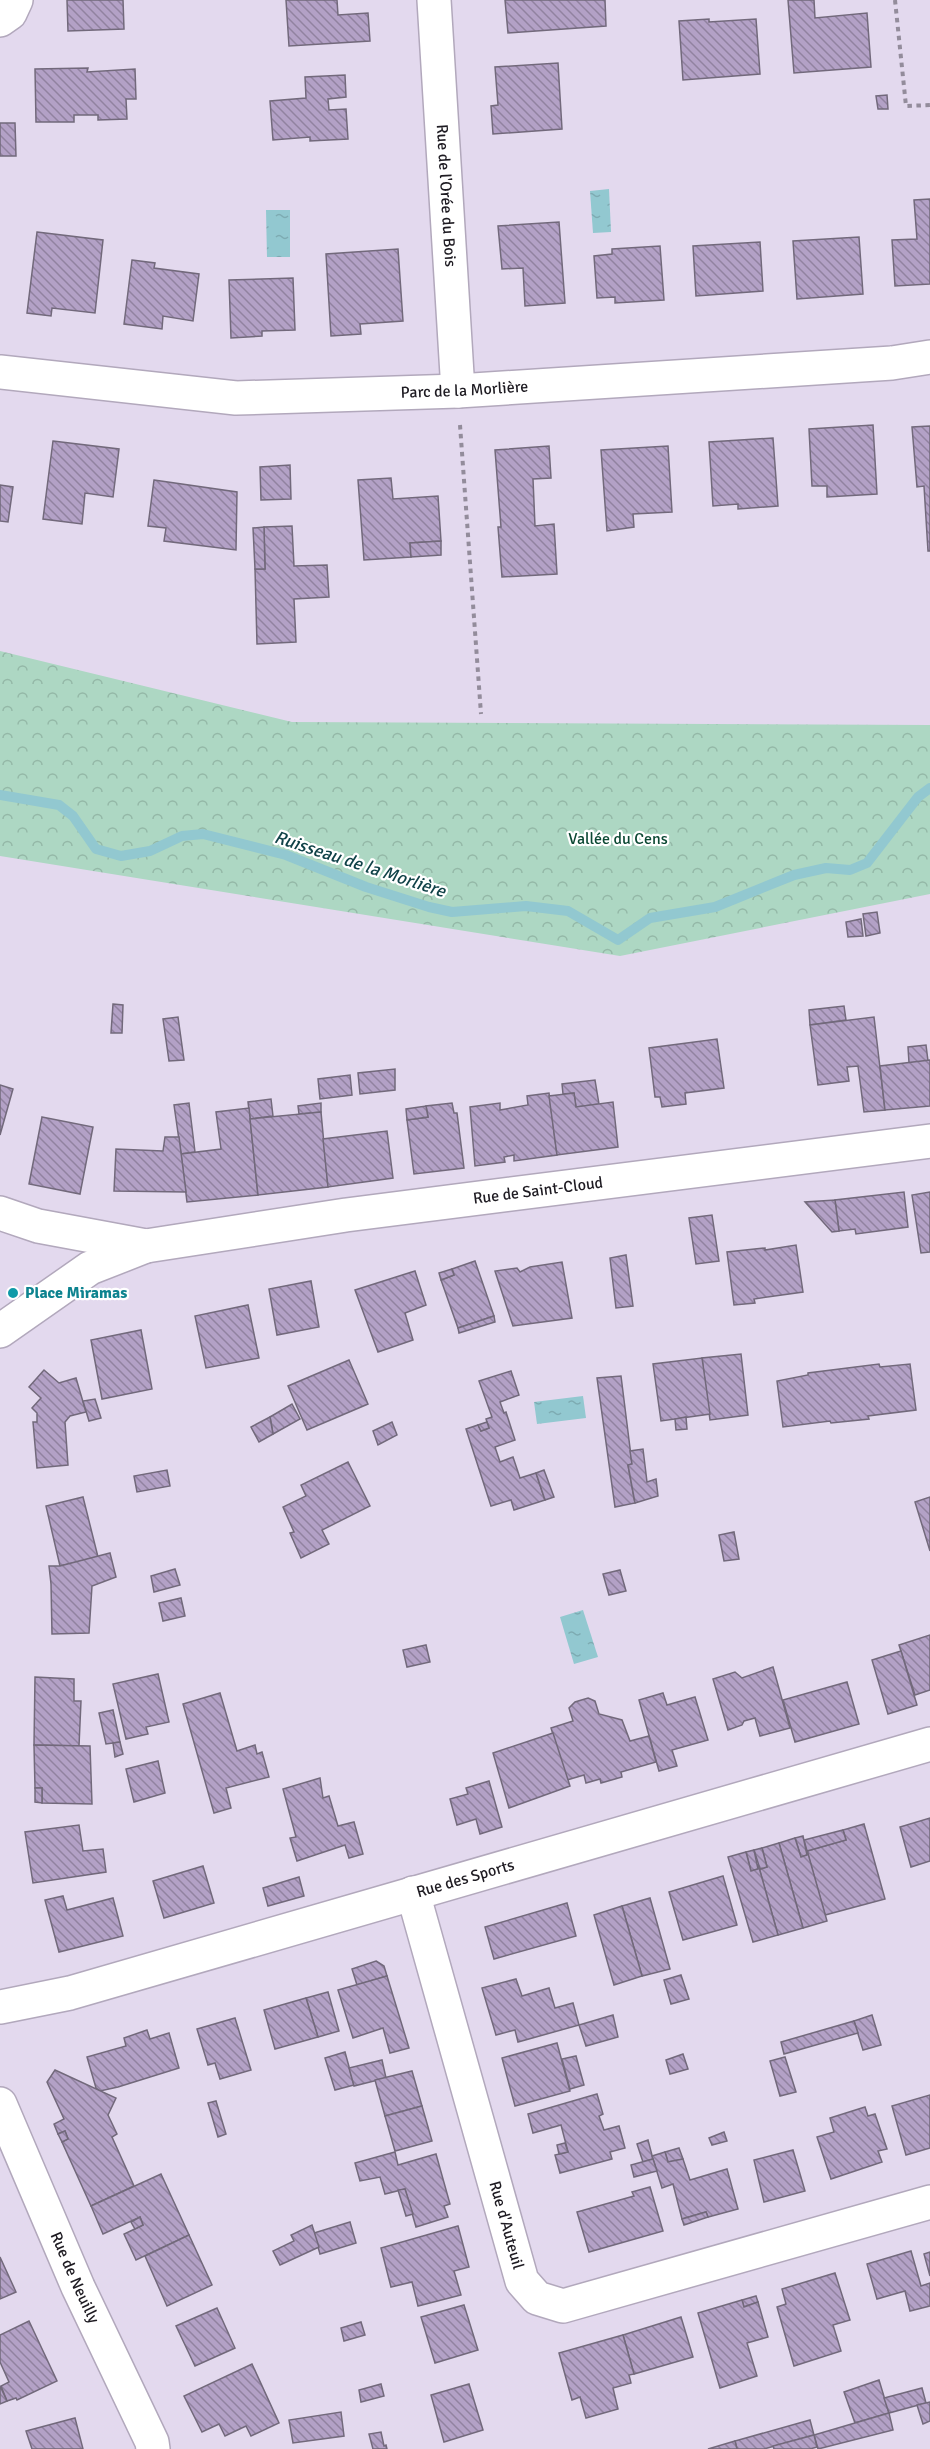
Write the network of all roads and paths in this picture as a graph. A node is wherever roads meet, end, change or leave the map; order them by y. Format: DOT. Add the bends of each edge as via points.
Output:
graph roads {
  1 [pos="16,0"];
  2 [pos="434,0"];
  3 [pos="895,0"];
  4 [pos="0,21"];
  5 [pos="930,105"];
  6 [pos="930,357"];
  7 [pos="0,372"];
  8 [pos="458,391"];
  9 [pos="481,714"];
  10 [pos="930,1141"];
  11 [pos="0,1213"];
  12 [pos="146,1246"];
  13 [pos="0,1331"];
  14 [pos="930,1744"];
  15 [pos="413,1893"];
  16 [pos="0,2007"];
  17 [pos="0,2104"];
  18 [pos="930,2202"];
  19 [pos="153,2449"];
  1 -- 4 [label="street" via="10,13"];
  2 -- 8 [label="street, Rue de l'Orée du Bois"];
  3 -- 5 [label="path" via="906,106"];
  6 -- 8 [label="street, Parc de la Morlière"];
  7 -- 8 [label="street, Parc de la Morlière" via="236,398"];
  8 -- 9 [label="path"];
  10 -- 12 [label="street, Rue de Saint-Cloud" via="346,1215"];
  11 -- 12 [label="street, Rue de Saint-Cloud" via="38,1226"];
  12 -- 13 [label="street, Rue de Saint-Cloud" via="90,1268"];
  14 -- 15 [label="street, Rue des Sports"];
  15 -- 16 [label="street, Rue des Sports" via="70,1992"];
  15 -- 18 [label="street, Rue d'Auteuil" via="522,2281 537,2298 563,2306"];
  17 -- 19 [label="street, Rue de Neuilly"];
}
